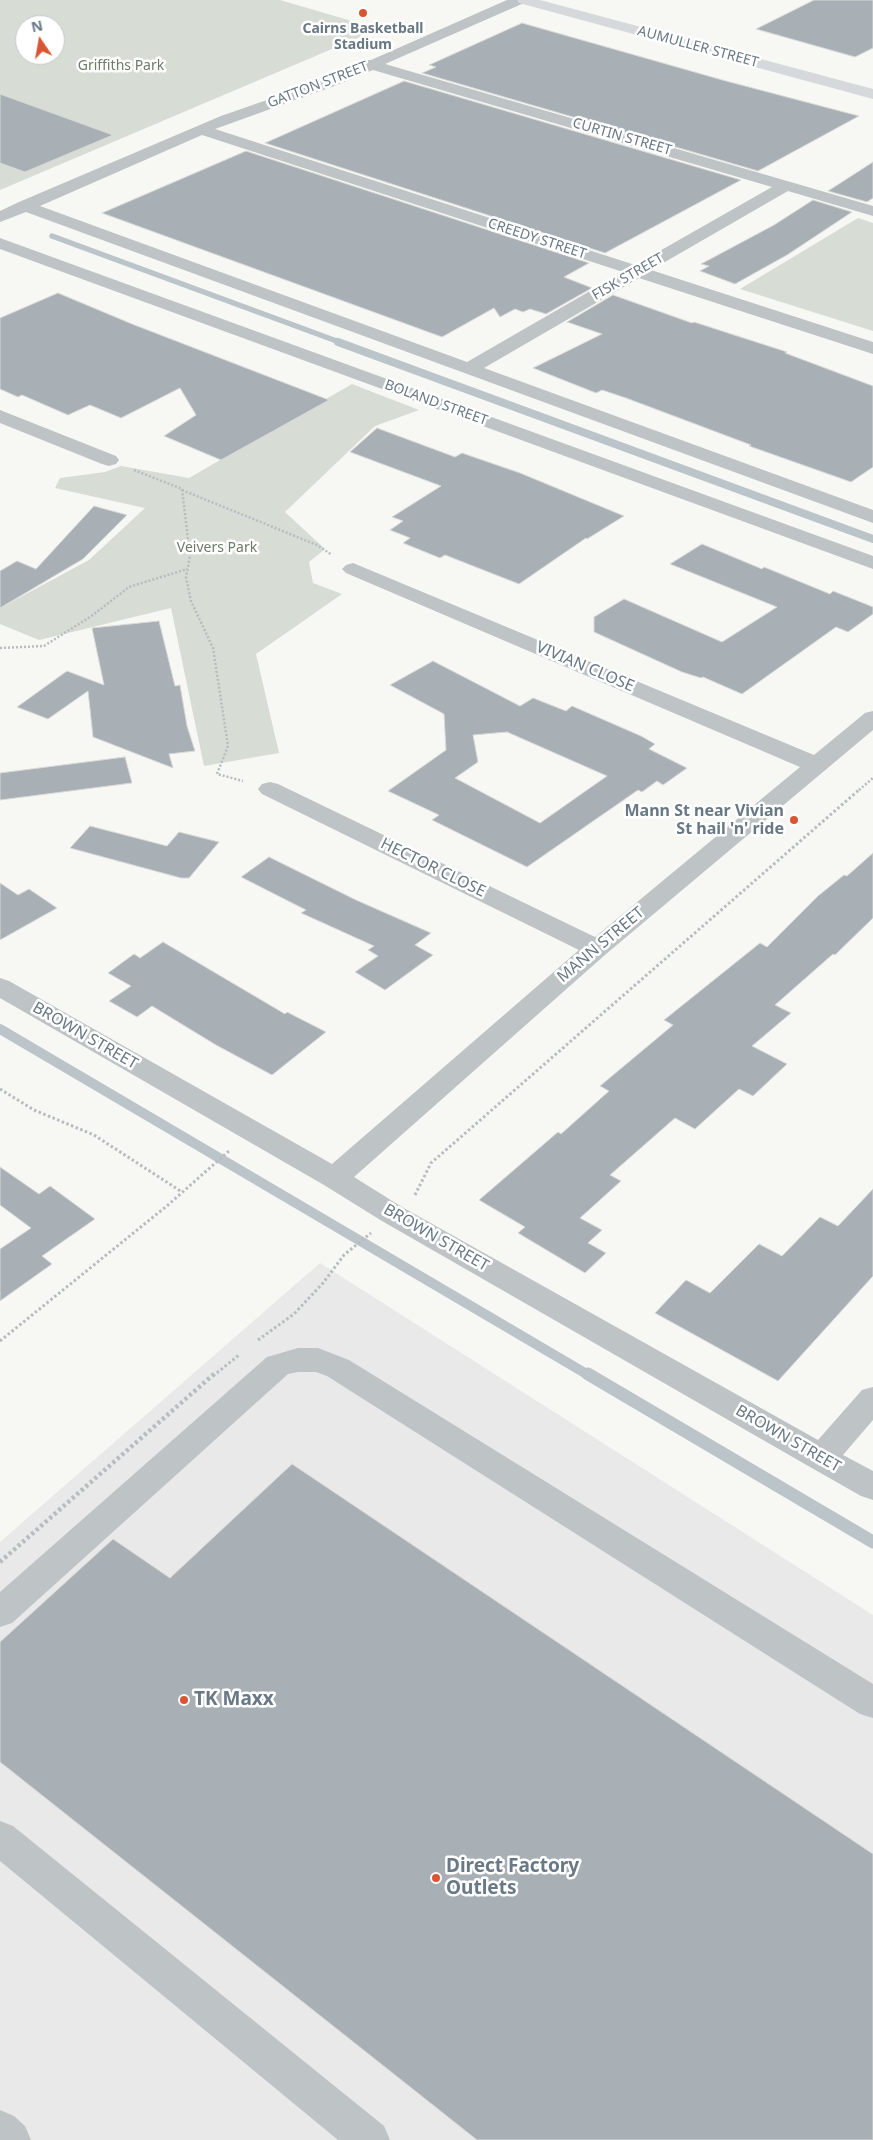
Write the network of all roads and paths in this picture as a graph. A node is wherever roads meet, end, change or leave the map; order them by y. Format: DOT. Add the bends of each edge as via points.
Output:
graph roads {
  1 [pos="519,0"];
  2 [pos="524,0"];
  3 [pos="573,0"];
  4 [pos="356,53"];
  5 [pos="787,56"];
  6 [pos="815,63"];
  7 [pos="372,64"];
  8 [pos="303,76"];
  9 [pos="873,92"];
  10 [pos="226,119"];
  11 [pos="201,130"];
  12 [pos="787,185"];
  13 [pos="25,206"];
  14 [pos="873,211"];
  15 [pos="0,217"];
  16 [pos="0,244"];
  17 [pos="637,272"];
  18 [pos="873,348"];
  19 [pos="468,369"];
  20 [pos="0,416"];
  21 [pos="109,460"];
  22 [pos="182,490"];
  23 [pos="873,518"];
  24 [pos="873,563"];
  25 [pos="188,568"];
  26 [pos="353,568"];
  27 [pos="0,648"];
  28 [pos="873,718"];
  29 [pos="816,765"];
  30 [pos="873,778"];
  31 [pos="270,789"];
  32 [pos="597,948"];
  33 [pos="0,987"];
  34 [pos="0,1089"];
  35 [pos="233,1148"];
  36 [pos="334,1178"];
  37 [pos="182,1192"];
  38 [pos="384,1222"];
  39 [pos="0,1341"];
  40 [pos="250,1346"];
  41 [pos="242,1353"];
  42 [pos="873,1399"];
  43 [pos="822,1458"];
  44 [pos="873,1487"];
  45 [pos="0,1562"];
  46 [pos="0,1613"];
  47 [pos="873,1703"];
  48 [pos="0,1838"];
  49 [pos="0,2130"];
  50 [pos="11,2140"];
  51 [pos="370,2140"];
  1 -- 7 [label="street, GATTON STREET"];
  2 -- 9 [label="main road, AUMULLER STREET"];
  3 -- 5 [label="main road, AUMULLER STREET"];
  4 -- 7 [label="street, CURTIN STREET"];
  6 -- 9 [label="main road" via="809,68 813,72"];
  7 -- 10 [label="street, GATTON STREET" via="323,86"];
  7 -- 12 [label="street, CURTIN STREET"];
  8 -- 10 [label="street, GATTON STREET"];
  10 -- 11 [label="street, GATTON STREET"];
  11 -- 13 [label="street, GATTON STREET"];
  11 -- 17 [label="street, CREEDY STREET"];
  12 -- 14 [label="street, CURTIN STREET"];
  12 -- 17 [label="street, FISK STREET"];
  13 -- 15 [label="street, GATTON STREET"];
  13 -- 19 [label="street"];
  16 -- 24 [label="street, BOLAND STREET"];
  17 -- 18 [label="street, CREEDY STREET"];
  17 -- 19 [label="street, FISK STREET"];
  19 -- 23 [label="street"];
  20 -- 21 [label="street"];
  21 -- 22 [label="path"];
  22 -- 25 [label="path" via="190,556"];
  22 -- 26 [label="path" via="317,545"];
  25 -- 27 [label="path" via="129,587 44,646"];
  25 -- 31 [label="path" via="186,577 191,601 213,648 228,746 217,774"];
  26 -- 29 [label="street, VIVIAN CLOSE"];
  28 -- 29 [label="street, MANN STREET"];
  29 -- 32 [label="street, MANN STREET"];
  30 -- 38 [label="path" via="431,1163 417,1194"];
  31 -- 32 [label="street, HECTOR CLOSE"];
  32 -- 36 [label="street, MANN STREET"];
  33 -- 36 [label="street, BROWN STREET"];
  34 -- 37 [label="path" via="34,1110 82,1128"];
  35 -- 37 [label="path"];
  36 -- 38 [label="street, BROWN STREET"];
  37 -- 39 [label="path"];
  38 -- 40 [label="path" via="344,1255 294,1314"];
  38 -- 43 [label="street, BROWN STREET"];
  41 -- 45 [label="path"];
  42 -- 43 [label="street"];
  43 -- 44 [label="street, BROWN STREET"];
  46 -- 47 [label="street" via="278,1365 318,1360 338,1368"];
  48 -- 51 [label="street"];
  49 -- 50 [label="street"];
}
